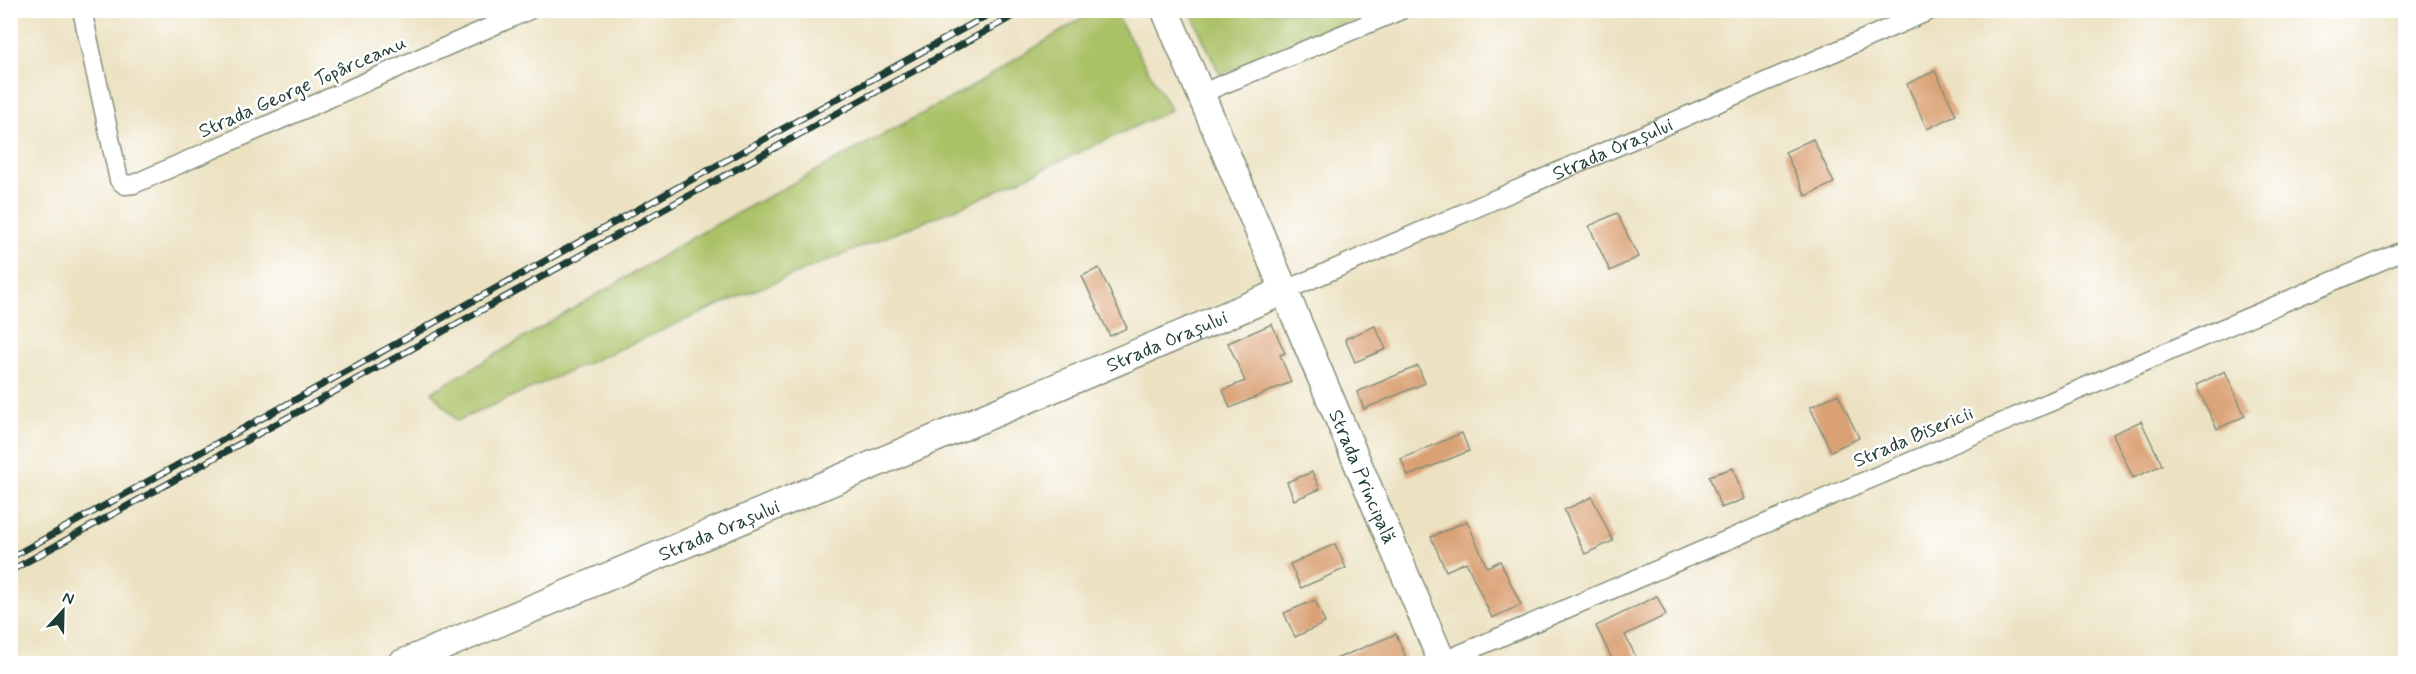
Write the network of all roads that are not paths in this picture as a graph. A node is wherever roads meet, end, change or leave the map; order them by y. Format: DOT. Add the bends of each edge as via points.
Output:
graph roads {
  1 [pos="82,10"];
  2 [pos="529,10"];
  3 [pos="1165,10"];
  4 [pos="1401,10"];
  5 [pos="1930,10"];
  6 [pos="1200,94"];
  7 [pos="2406,250"];
  8 [pos="1284,291"];
  9 [pos="401,663"];
  10 [pos="1441,663"];
  1 -- 2 [label="street, Strada George Topârceanu" via="118,180 125,185"];
  3 -- 6 [label="main road, Strada Principală"];
  4 -- 6 [label="street"];
  5 -- 8 [label="street, Strada Orașului"];
  6 -- 8 [label="main road, Strada Principală"];
  7 -- 10 [label="street, Strada Bisericii"];
  8 -- 9 [label="main road, Strada Orașului"];
  8 -- 10 [label="main road, Strada Principală"];
}
